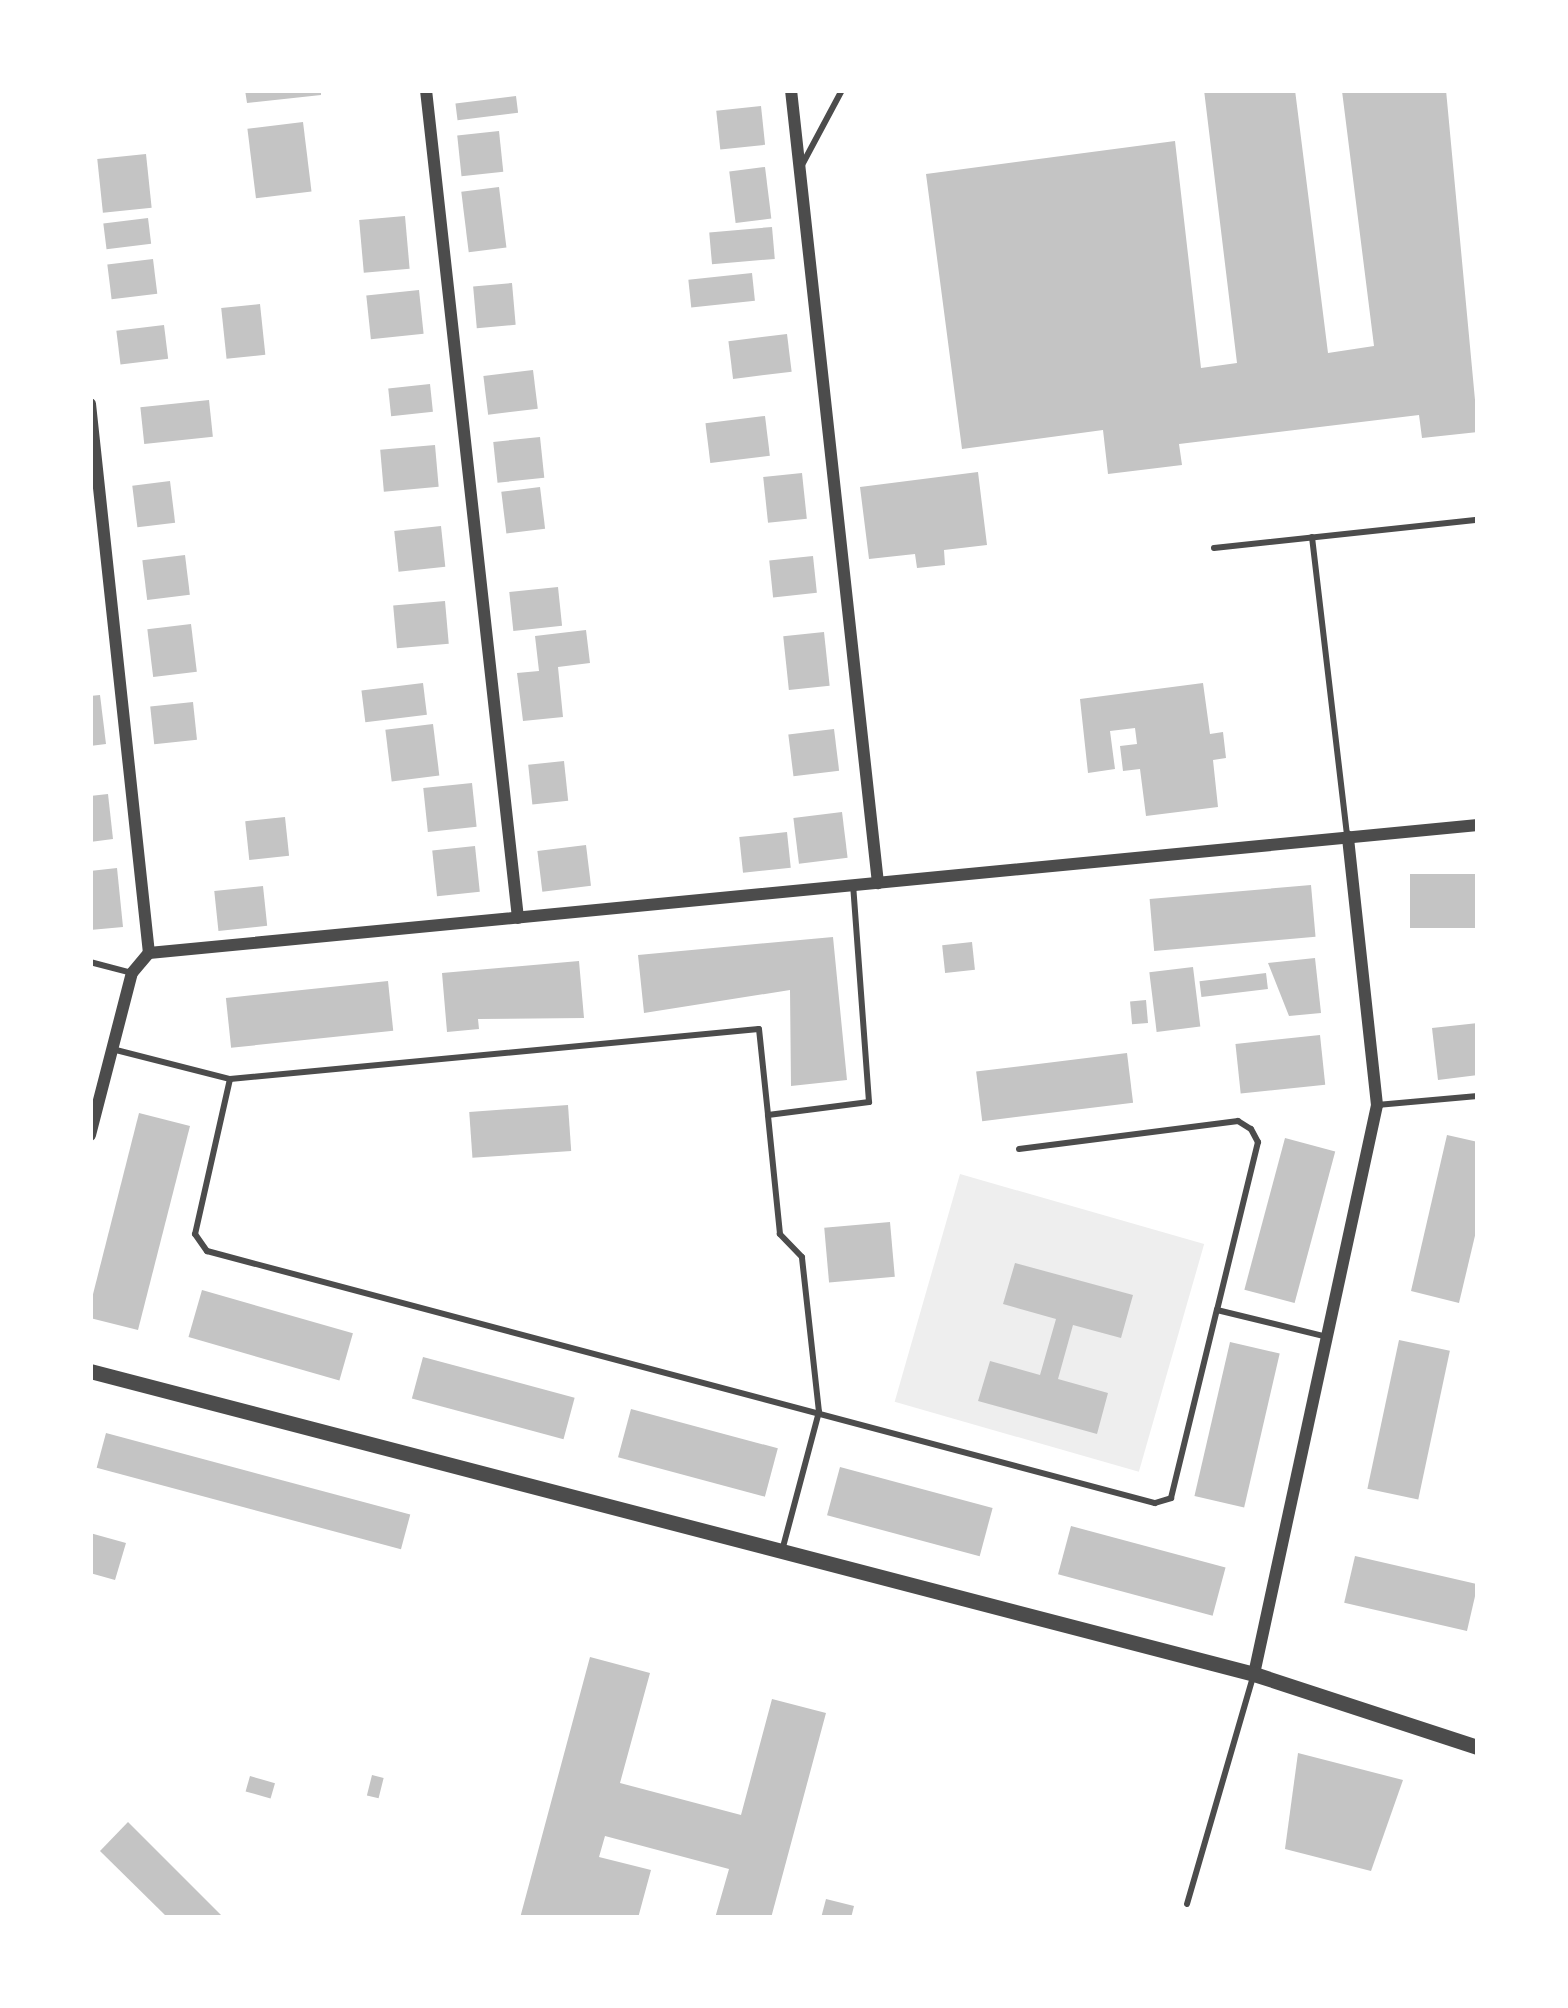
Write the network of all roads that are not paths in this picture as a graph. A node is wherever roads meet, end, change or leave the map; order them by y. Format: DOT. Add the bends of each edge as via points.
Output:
graph roads {
  1 [pos="426,90"];
  2 [pos="791,90"];
  3 [pos="842,90"];
  4 [pos="797,174"];
  5 [pos="90,404"];
  6 [pos="1478,520"];
  7 [pos="1312,537"];
  8 [pos="1214,548"];
  9 [pos="1478,825"];
  10 [pos="1348,837"];
  11 [pos="878,883"];
  12 [pos="853,885"];
  13 [pos="518,918"];
  14 [pos="149,953"];
  15 [pos="90,962"];
  16 [pos="132,974"];
  17 [pos="111,1048"];
  18 [pos="230,1078"];
  19 [pos="1478,1096"];
  20 [pos="1377,1105"];
  21 [pos="768,1115"];
  22 [pos="90,1135"];
  23 [pos="1018,1149"];
  24 [pos="1217,1310"];
  25 [pos="1327,1337"];
  26 [pos="90,1371"];
  27 [pos="819,1412"];
  28 [pos="782,1551"];
  29 [pos="1254,1674"];
  30 [pos="1478,1747"];
  31 [pos="1187,1904"];
  1 -- 13 [label="street"];
  2 -- 4 [label="street"];
  3 -- 4 [label="lane"];
  4 -- 11 [label="street"];
  5 -- 14 [label="street"];
  6 -- 7 [label="lane"];
  7 -- 8 [label="lane"];
  7 -- 10 [label="lane"];
  9 -- 10 [label="street"];
  10 -- 11 [label="street"];
  10 -- 20 [label="street"];
  11 -- 12 [label="street"];
  12 -- 13 [label="street"];
  12 -- 21 [label="lane" via="869,1102"];
  13 -- 14 [label="street"];
  14 -- 16 [label="street"];
  15 -- 16 [label="lane"];
  16 -- 17 [label="street"];
  17 -- 18 [label="lane"];
  17 -- 22 [label="street"];
  18 -- 21 [label="lane" via="759,1029"];
  18 -- 27 [label="lane" via="195,1234 207,1251"];
  19 -- 20 [label="lane"];
  20 -- 25 [label="street"];
  21 -- 27 [label="lane" via="780,1234 802,1257"];
  23 -- 24 [label="lane" via="1238,1121 1251,1129 1258,1142"];
  24 -- 25 [label="lane"];
  24 -- 27 [label="lane" via="1164,1504"];
  25 -- 29 [label="street"];
  26 -- 28 [label="street"];
  27 -- 28 [label="lane"];
  28 -- 29 [label="street"];
  29 -- 30 [label="street"];
  29 -- 31 [label="lane"];
}
